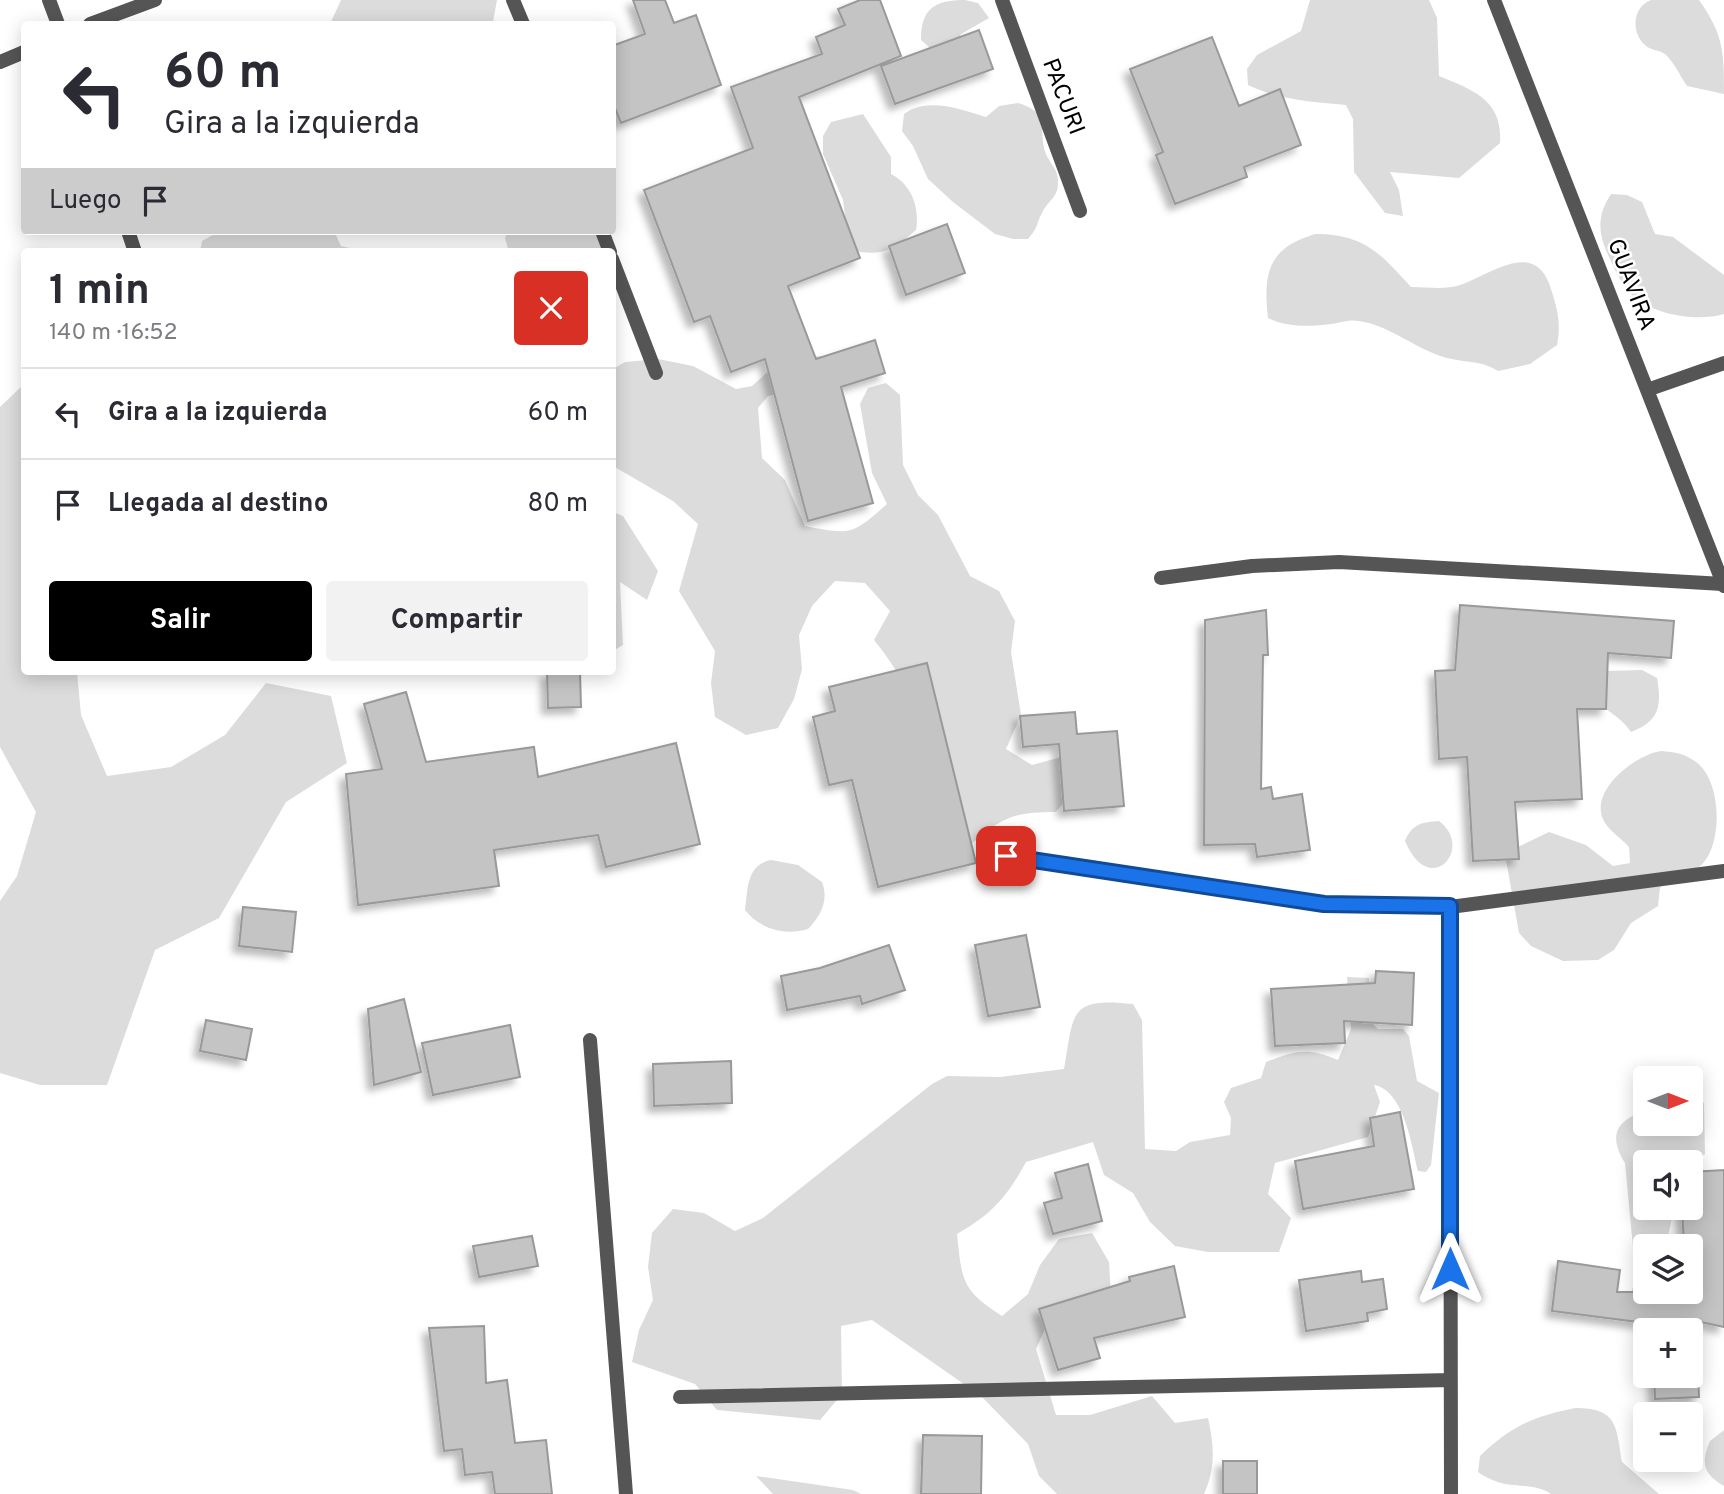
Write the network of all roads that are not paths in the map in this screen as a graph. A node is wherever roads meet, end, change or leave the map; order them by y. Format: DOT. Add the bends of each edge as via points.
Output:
graph roads {
  1 [pos="49,0"];
  2 [pos="155,0"];
  3 [pos="513,0"];
  4 [pos="1002,0"];
  5 [pos="1494,0"];
  6 [pos="57,21"];
  7 [pos="98,21"];
  8 [pos="522,21"];
  9 [pos="21,53"];
  10 [pos="0,62"];
  11 [pos="1080,211"];
  12 [pos="616,268"];
  13 [pos="1724,363"];
  14 [pos="656,373"];
  15 [pos="1647,390"];
  16 [pos="1161,578"];
  17 [pos="1723,585"];
  18 [pos="1006,856"];
  19 [pos="1724,871"];
  20 [pos="1450,906"];
  21 [pos="590,1040"];
  22 [pos="1450,1380"];
  23 [pos="680,1398"];
  24 [pos="626,1494"];
  25 [pos="1451,1494"];
  1 -- 6 [label="street"];
  2 -- 7 [label="street"];
  3 -- 8 [label="street"];
  4 -- 11 [label="street, PACURI"];
  5 -- 15 [label="street, GUAVIRA"];
  9 -- 10 [label="street"];
  12 -- 14 [label="street"];
  13 -- 15 [label="street"];
  15 -- 17 [label="street, GUAVIRA"];
  16 -- 17 [label="street" via="1252,566 1339,562"];
  18 -- 20 [label="street" via="1324,904"];
  19 -- 20 [label="street"];
  20 -- 22 [label="street"];
  21 -- 24 [label="street"];
  22 -- 23 [label="street"];
  22 -- 25 [label="street"];
}
